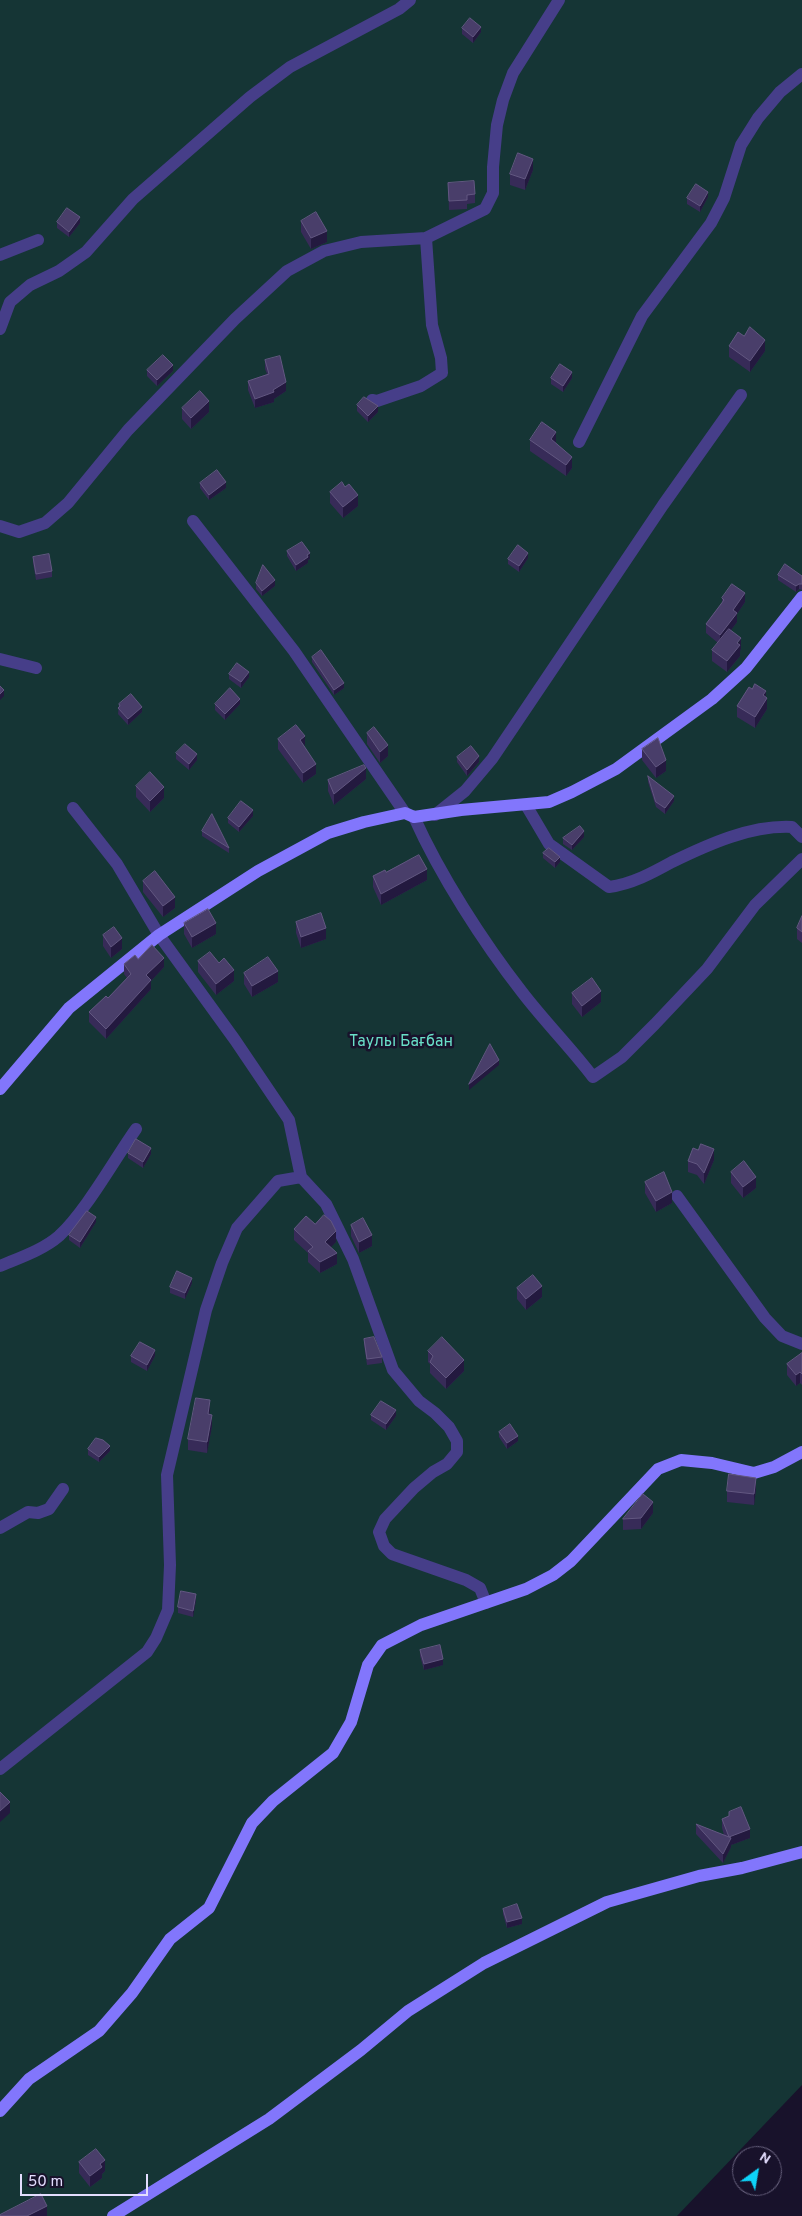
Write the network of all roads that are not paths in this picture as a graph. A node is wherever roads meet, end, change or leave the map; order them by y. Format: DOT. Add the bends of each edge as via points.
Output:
graph roads {
  1 [pos="410,0"];
  2 [pos="559,0"];
  3 [pos="802,74"];
  4 [pos="426,238"];
  5 [pos="38,240"];
  6 [pos="0,255"];
  7 [pos="5,300"];
  8 [pos="0,329"];
  9 [pos="741,395"];
  10 [pos="372,400"];
  11 [pos="579,442"];
  12 [pos="193,521"];
  13 [pos="0,526"];
  14 [pos="802,597"];
  15 [pos="0,659"];
  16 [pos="36,668"];
  17 [pos="526,805"];
  18 [pos="73,808"];
  19 [pos="409,815"];
  20 [pos="435,815"];
  21 [pos="802,837"];
  22 [pos="802,859"];
  23 [pos="159,935"];
  24 [pos="0,1089"];
  25 [pos="136,1129"];
  26 [pos="301,1177"];
  27 [pos="677,1196"];
  28 [pos="0,1266"];
  29 [pos="802,1344"];
  30 [pos="802,1452"];
  31 [pos="64,1489"];
  32 [pos="0,1528"];
  33 [pos="486,1603"];
  34 [pos="0,1768"];
  35 [pos="802,1852"];
  36 [pos="0,2111"];
  37 [pos="113,2216"];
  1 -- 7 [label="street" via="290,67 132,199 86,252 59,271"];
  2 -- 4 [label="street" via="514,73 503,100 497,125 493,193 485,209"];
  3 -- 11 [label="street" via="780,92 741,145 724,198 711,222 642,316"];
  4 -- 10 [label="street" via="432,325 442,373 421,386"];
  4 -- 13 [label="street" via="360,242 324,251 287,271 235,319 128,430 68,503 45,522 18,532"];
  5 -- 6 [label="street"];
  7 -- 8 [label="street"];
  9 -- 20 [label="street" via="492,759 465,791"];
  12 -- 19 [label="street" via="294,651"];
  14 -- 17 [label="street" via="746,668 712,699 616,769 549,802"];
  15 -- 16 [label="street"];
  17 -- 20 [label="street"];
  17 -- 21 [label="street" via="549,844 609,887 623,885 697,850 746,833 792,827"];
  18 -- 23 [label="street" via="117,864"];
  19 -- 20 [label="street"];
  19 -- 22 [label="street" via="496,956 552,1030 593,1077 622,1057 661,1017 707,969 755,905"];
  19 -- 23 [label="street" via="364,822 328,834 258,871"];
  23 -- 24 [label="street" via="69,1008"];
  23 -- 26 [label="street" via="288,1120"];
  25 -- 28 [label="street" via="76,1216 58,1236 21,1258"];
  26 -- 33 [label="street" via="326,1204 353,1258 394,1370 419,1401 449,1427 457,1441 457,1452 447,1464 414,1488 385,1519 379,1532 384,1546 392,1554 466,1580 480,1588"];
  26 -- 34 [label="street" via="278,1181 237,1228 206,1310 167,1476 168,1610 156,1638 147,1652"];
  27 -- 29 [label="street" via="765,1318 782,1336"];
  30 -- 33 [label="street" via="774,1467 754,1473 681,1460 658,1470 554,1575 526,1590"];
  31 -- 32 [label="street" via="48,1509 28,1512"];
  33 -- 36 [label="street" via="421,1625 382,1645 368,1665 351,1722 332,1753 272,1801 252,1823 224,1884 209,1908 170,1939 132,1993 99,2031 29,2079"];
  35 -- 37 [label="street" via="690,1878 607,1902 484,1963 408,2011 270,2119"];
}
